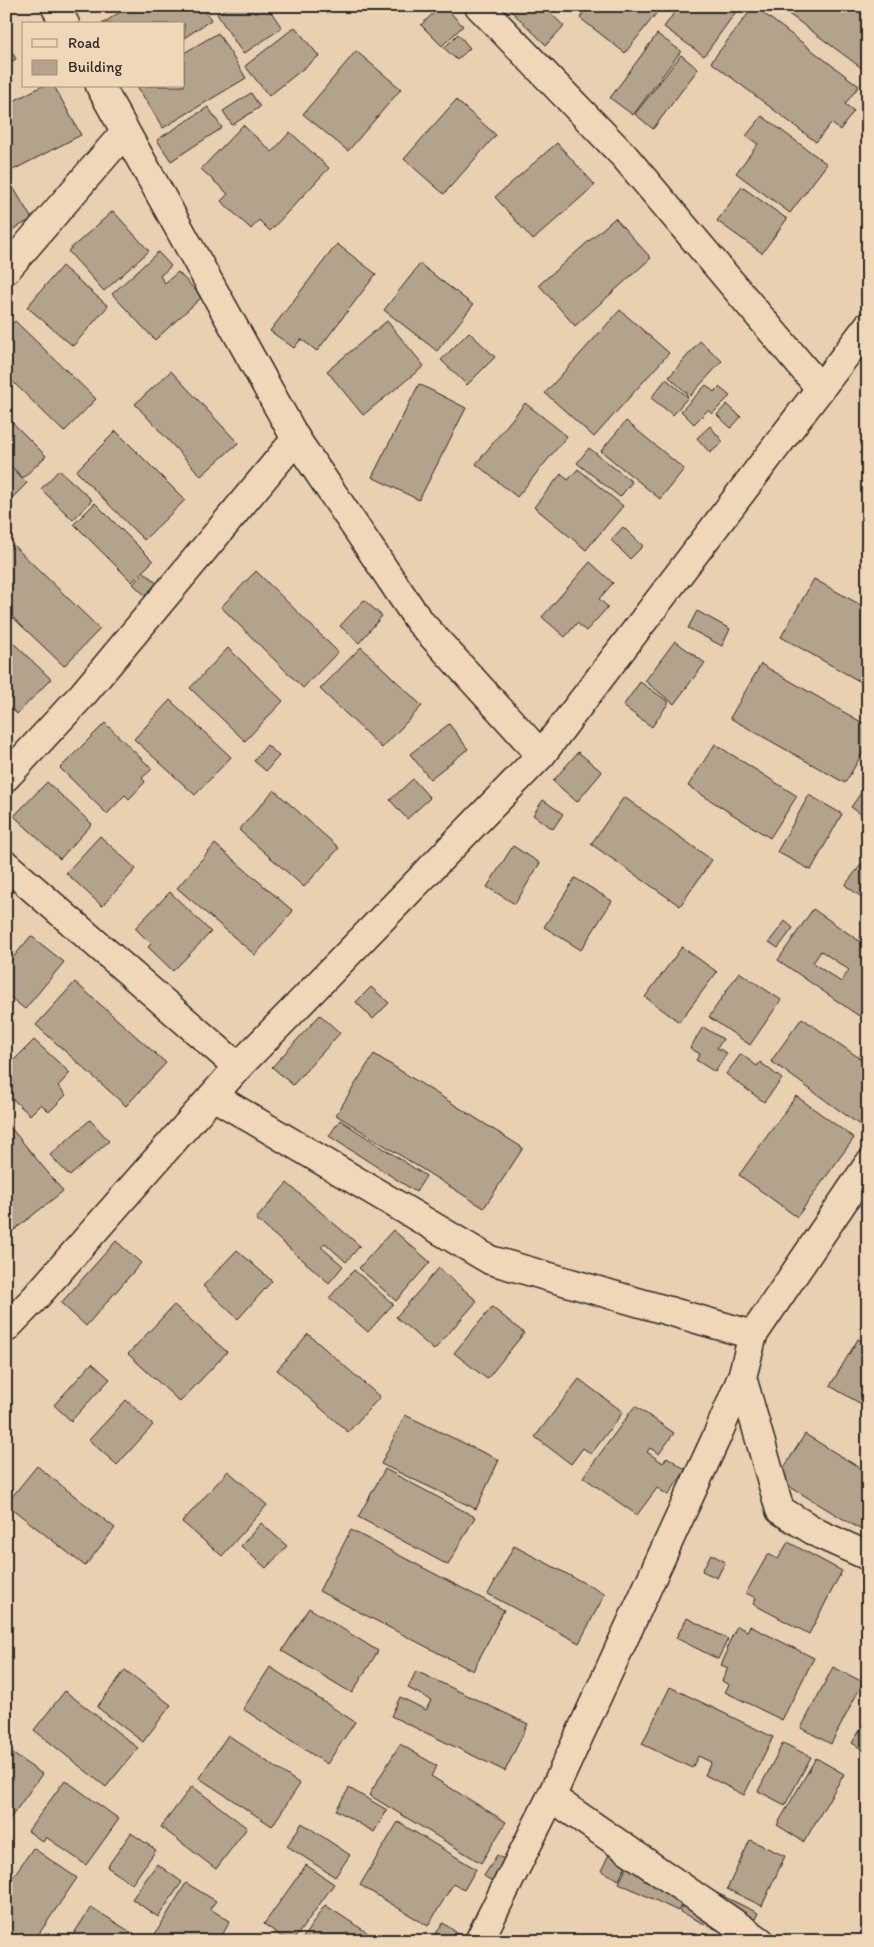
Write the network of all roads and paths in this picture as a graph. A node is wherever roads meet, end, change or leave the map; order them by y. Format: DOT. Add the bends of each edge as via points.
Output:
graph roads {
  1 [pos="55,6"];
  2 [pos="479,6"];
  3 [pos="63,22"];
  4 [pos="101,88"];
  5 [pos="125,132"];
  6 [pos="6,270"];
  7 [pos="868,326"];
  8 [pos="820,388"];
  9 [pos="296,439"];
  10 [pos="541,755"];
  11 [pos="6,777"];
  12 [pos="6,865"];
  13 [pos="238,1067"];
  14 [pos="213,1096"];
  15 [pos="868,1165"];
  16 [pos="6,1328"];
  17 [pos="753,1336"];
  18 [pos="742,1377"];
  19 [pos="868,1556"];
  20 [pos="552,1797"];
  21 [pos="479,1941"];
  22 [pos="760,1941"];
  1 -- 3 [label="street"];
  2 -- 8 [label="street" via="625,157"];
  4 -- 5 [label="street"];
  5 -- 6 [label="street"];
  5 -- 9 [label="street"];
  7 -- 8 [label="street"];
  8 -- 10 [label="street"];
  9 -- 10 [label="street" via="419,622"];
  9 -- 11 [label="street" via="84,693"];
  10 -- 13 [label="street"];
  12 -- 13 [label="street"];
  13 -- 14 [label="street"];
  14 -- 16 [label="street"];
  14 -- 17 [label="street" via="490,1260"];
  15 -- 17 [label="street"];
  17 -- 18 [label="street"];
  18 -- 19 [label="street" via="780,1510 819,1534"];
  18 -- 20 [label="street"];
  20 -- 21 [label="street"];
  20 -- 22 [label="street"];
}
